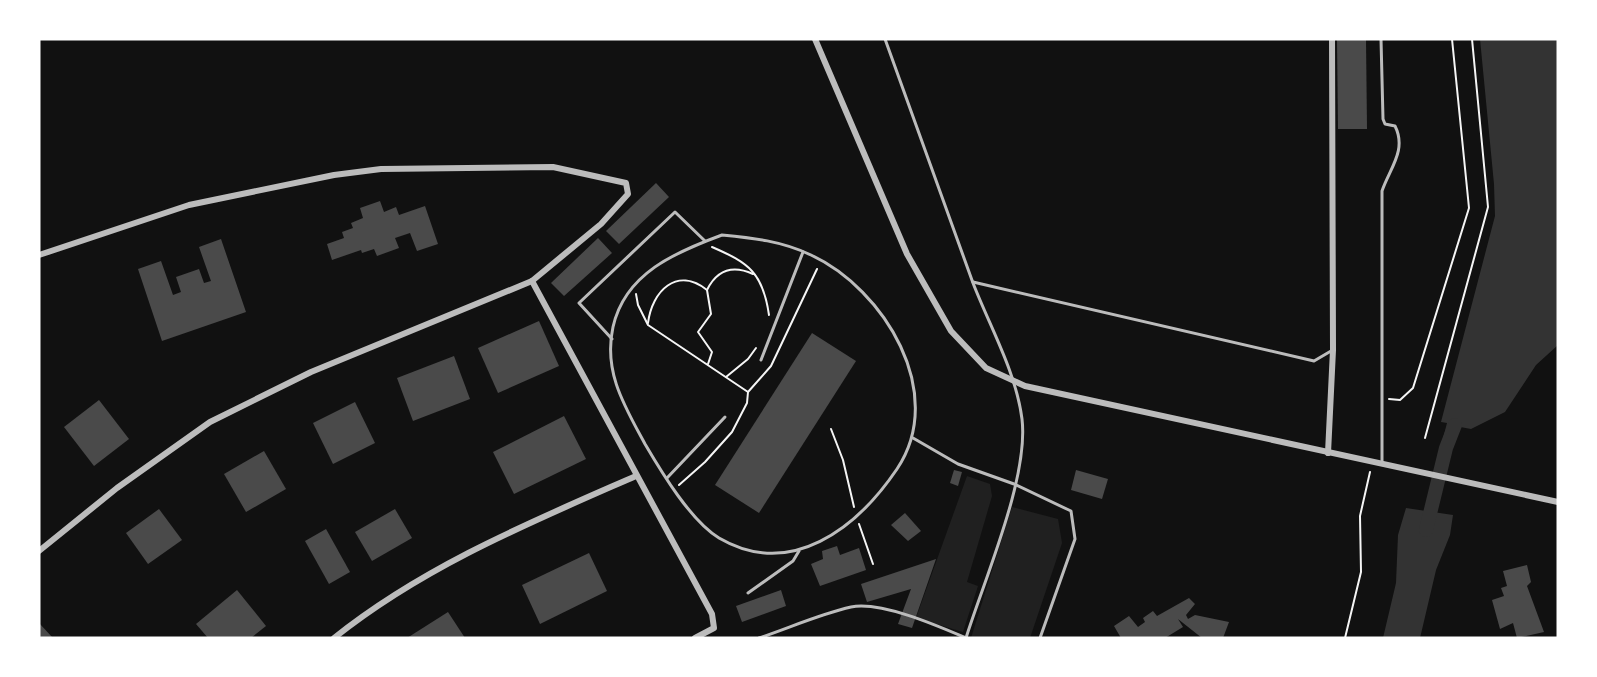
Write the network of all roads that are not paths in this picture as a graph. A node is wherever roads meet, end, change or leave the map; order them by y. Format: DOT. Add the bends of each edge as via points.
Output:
graph roads {
  1 [pos="815,39"];
  2 [pos="885,39"];
  3 [pos="1332,39"];
  4 [pos="1381,39"];
  5 [pos="703,242"];
  6 [pos="803,252"];
  7 [pos="39,255"];
  8 [pos="532,281"];
  9 [pos="973,282"];
  10 [pos="612,339"];
  11 [pos="1333,350"];
  12 [pos="761,360"];
  13 [pos="1013,382"];
  14 [pos="725,417"];
  15 [pos="913,438"];
  16 [pos="1328,453"];
  17 [pos="1382,465"];
  18 [pos="636,476"];
  19 [pos="667,478"];
  20 [pos="1014,484"];
  21 [pos="1558,502"];
  22 [pos="800,549"];
  23 [pos="39,551"];
  24 [pos="748,593"];
  25 [pos="334,638"];
  26 [pos="695,638"];
  27 [pos="759,638"];
  28 [pos="966,638"];
  29 [pos="1040,638"];
  1 -- 13 [label="street" via="908,254 951,331 986,368"];
  2 -- 9 [label="lane"];
  3 -- 11 [label="street"];
  4 -- 17 [label="lane" via="1383,119 1398,132 1399,158 1382,191"];
  5 -- 6 [label="lane" via="722,236 771,240"];
  5 -- 10 [label="lane" via="680,250 649,270 626,296"];
  5 -- 10 [label="lane" via="675,212 579,303"];
  6 -- 12 [label="lane"];
  6 -- 15 [label="lane" via="856,284 906,355 915,401"];
  7 -- 8 [label="street" via="189,206 334,175 381,169 552,167 626,183 628,194 601,224"];
  8 -- 18 [label="street"];
  8 -- 23 [label="street" via="311,372 210,422 117,488"];
  9 -- 11 [label="lane" via="1314,361"];
  9 -- 13 [label="lane"];
  10 -- 19 [label="lane" via="617,394"];
  11 -- 16 [label="street"];
  13 -- 16 [label="street"];
  13 -- 20 [label="lane" via="1022,420 1021,455"];
  14 -- 19 [label="lane"];
  15 -- 20 [label="lane" via="958,464"];
  15 -- 22 [label="lane" via="897,468 856,517 821,543"];
  16 -- 17 [label="street"];
  17 -- 21 [label="street"];
  18 -- 25 [label="street" via="477,546 367,611"];
  18 -- 26 [label="street" via="712,615 714,628"];
  19 -- 22 [label="lane" via="690,510 718,538 747,549 786,553"];
  20 -- 28 [label="lane"];
  20 -- 29 [label="lane" via="1071,511 1074,522 1075,539"];
  22 -- 24 [label="lane" via="794,561"];
  27 -- 28 [label="lane" via="853,607 892,611"];
}
